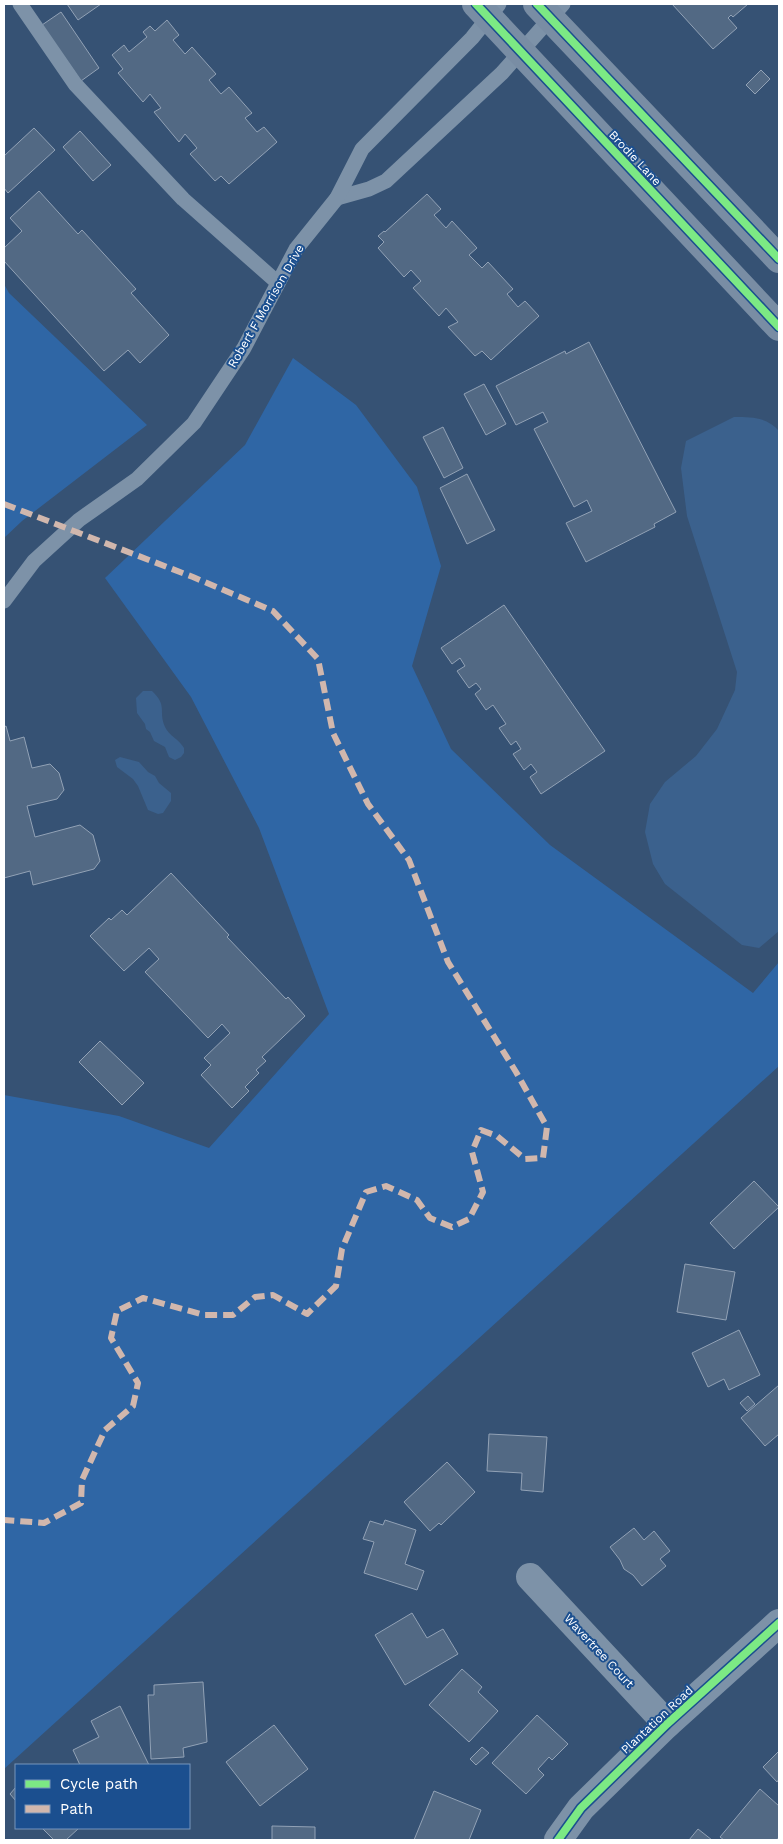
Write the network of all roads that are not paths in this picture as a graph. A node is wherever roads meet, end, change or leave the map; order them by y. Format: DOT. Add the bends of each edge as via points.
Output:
graph roads {
  1 [pos="20,4"];
  2 [pos="487,8"];
  3 [pos="550,8"];
  4 [pos="520,52"];
  5 [pos="337,198"];
  6 [pos="779,259"];
  7 [pos="278,283"];
  8 [pos="779,327"];
  9 [pos="4,602"];
  10 [pos="530,1577"];
  11 [pos="779,1623"];
  12 [pos="668,1724"];
  13 [pos="558,1840"];
  1 -- 7 [label="lane" via="75,84 183,198"];
  2 -- 4 [label="main road, Brodie Lane"];
  2 -- 5 [label="lane, Robert F Morrison Drive" via="472,38 362,149"];
  3 -- 4 [label="lane"];
  3 -- 6 [label="main road"];
  4 -- 5 [label="lane" via="502,73 386,181"];
  4 -- 8 [label="main road, Brodie Lane"];
  5 -- 7 [label="lane, Robert F Morrison Drive" via="296,249"];
  7 -- 9 [label="lane, Robert F Morrison Drive" via="244,348 194,423 137,478 79,520 34,561"];
  10 -- 12 [label="street, Wavertree Court"];
  11 -- 12 [label="street, Plantation Road"];
  12 -- 13 [label="street, Plantation Road" via="581,1808"];
}
